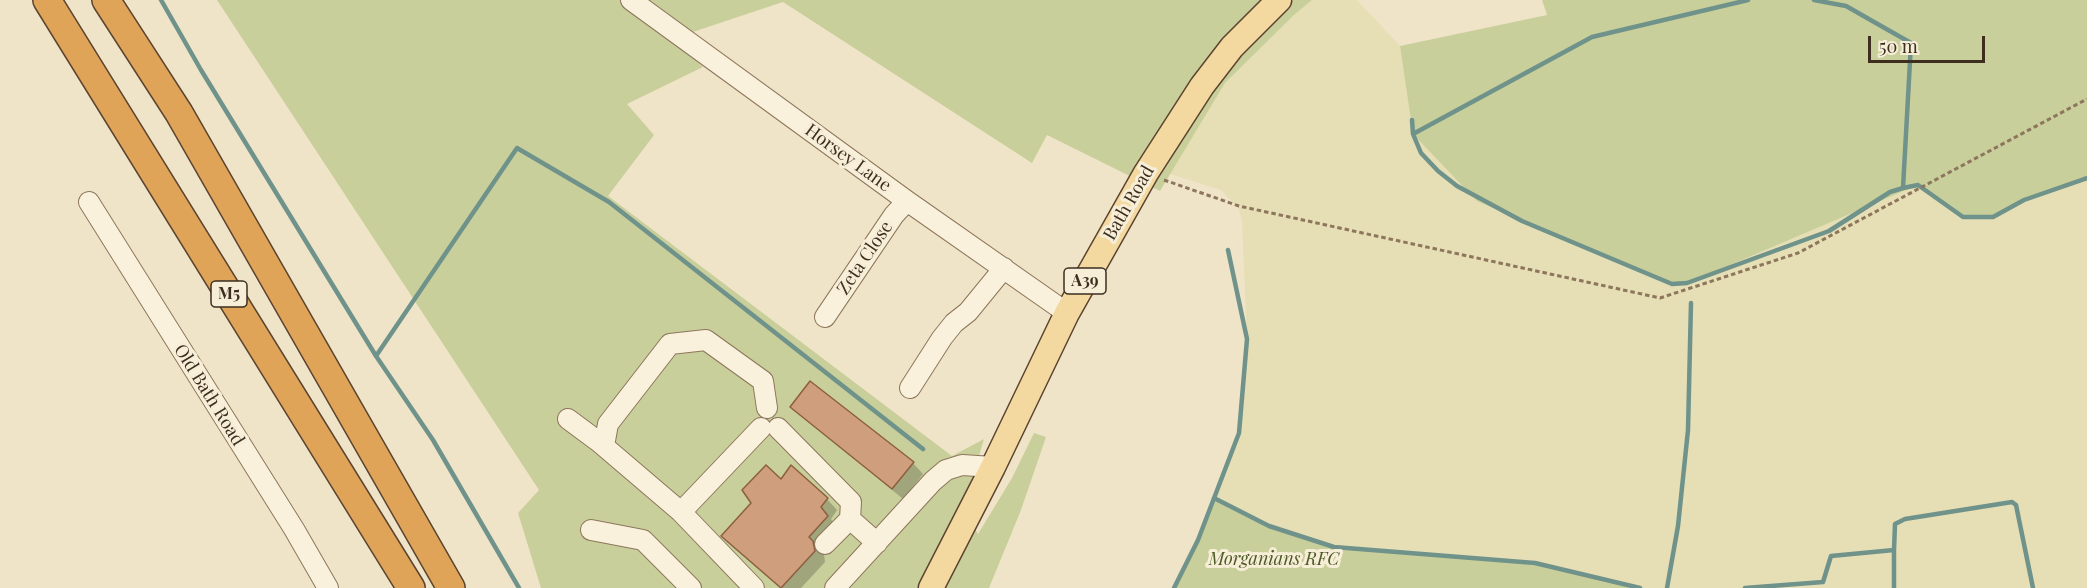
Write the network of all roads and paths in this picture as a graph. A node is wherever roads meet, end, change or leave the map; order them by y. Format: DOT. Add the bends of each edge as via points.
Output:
graph roads {
  1 [pos="47,0"];
  2 [pos="106,0"];
  3 [pos="632,0"];
  4 [pos="1279,0"];
  5 [pos="2087,99"];
  6 [pos="1146,173"];
  7 [pos="907,201"];
  8 [pos="89,202"];
  9 [pos="1004,268"];
  10 [pos="1067,313"];
  11 [pos="825,317"];
  12 [pos="910,388"];
  13 [pos="568,419"];
  14 [pos="769,428"];
  15 [pos="604,446"];
  16 [pos="993,467"];
  17 [pos="681,512"];
  18 [pos="850,519"];
  19 [pos="591,530"];
  20 [pos="877,543"];
  21 [pos="825,544"];
  22 [pos="328,588"];
  23 [pos="411,588"];
  24 [pos="451,588"];
  25 [pos="691,588"];
  26 [pos="754,588"];
  27 [pos="835,588"];
  28 [pos="931,588"];
  1 -- 23 [label="highway, M5"];
  2 -- 24 [label="highway, M5" via="179,113"];
  3 -- 7 [label="street, Horsey Lane"];
  4 -- 6 [label="main road, Bath Road / A39" via="1232,47"];
  5 -- 6 [label="path" via="1798,253 1660,298 1239,206"];
  6 -- 10 [label="main road, Bath Road / A39"];
  7 -- 9 [label="street, Horsey Lane"];
  7 -- 11 [label="street, Zeta Close" via="894,214"];
  8 -- 22 [label="street, Old Bath Road"];
  9 -- 10 [label="street, Horsey Lane"];
  9 -- 12 [label="street" via="973,316 954,323 942,338"];
  10 -- 16 [label="main road, Bath Road / A39"];
  13 -- 15 [label="street"];
  14 -- 15 [label="street" via="758,422 761,411 767,408 763,381 706,340 670,344 608,424"];
  14 -- 17 [label="street"];
  14 -- 18 [label="street" via="851,502"];
  15 -- 17 [label="street"];
  16 -- 20 [label="street" via="962,465 946,470"];
  16 -- 28 [label="main road, Bath Road / A39"];
  17 -- 26 [label="street"];
  18 -- 20 [label="street"];
  18 -- 21 [label="street"];
  19 -- 25 [label="street" via="643,540"];
  20 -- 27 [label="street"];
}
